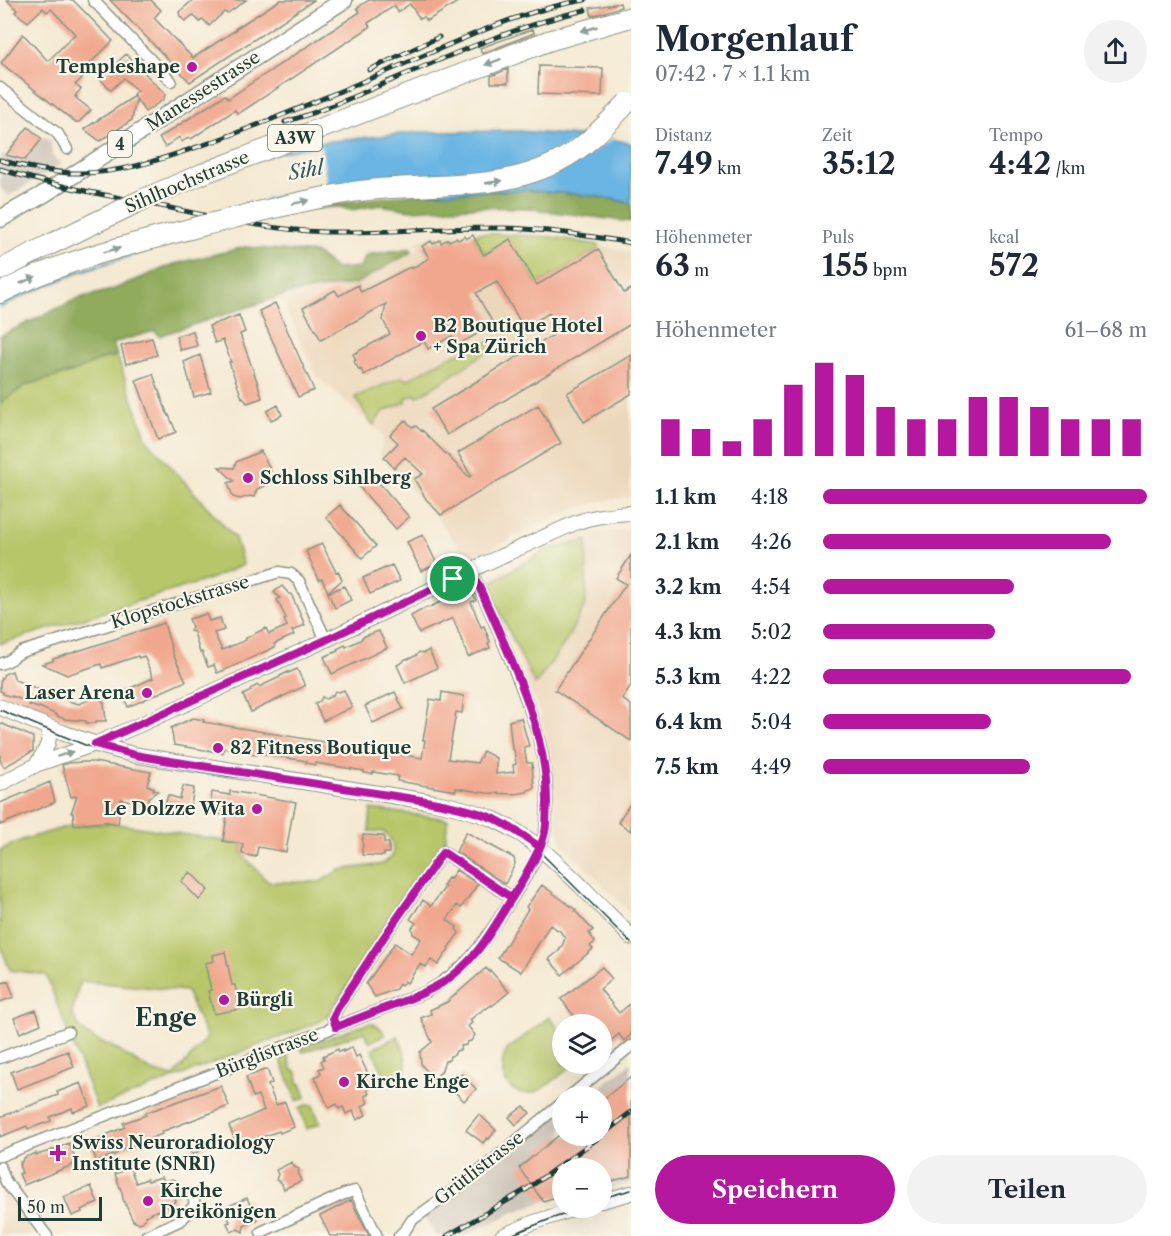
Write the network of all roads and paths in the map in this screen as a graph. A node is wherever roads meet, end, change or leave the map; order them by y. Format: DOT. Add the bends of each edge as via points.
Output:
graph roads {
  1 [pos="93,0"];
  2 [pos="344,0"];
  3 [pos="631,17"];
  4 [pos="171,81"];
  5 [pos="0,87"];
  6 [pos="629,101"];
  7 [pos="67,149"];
  8 [pos="0,219"];
  9 [pos="0,270"];
  10 [pos="0,293"];
  11 [pos="631,513"];
  12 [pos="470,571"];
  13 [pos="326,640"];
  14 [pos="0,664"];
  15 [pos="0,707"];
  16 [pos="48,727"];
  17 [pos="95,744"];
  18 [pos="36,765"];
  19 [pos="0,784"];
  20 [pos="540,847"];
  21 [pos="512,898"];
  22 [pos="631,937"];
  23 [pos="336,1027"];
  24 [pos="68,1032"];
  25 [pos="631,1046"];
  26 [pos="0,1058"];
  27 [pos="582,1086"];
  28 [pos="552,1110"];
  29 [pos="0,1156"];
  30 [pos="0,1167"];
  31 [pos="631,1193"];
  32 [pos="193,1196"];
  33 [pos="612,1198"];
  34 [pos="552,1216"];
  35 [pos="261,1232"];
  36 [pos="47,1236"];
  37 [pos="146,1236"];
  38 [pos="377,1236"];
  39 [pos="399,1236"];
  40 [pos="502,1236"];
  1 -- 4 [label="street"];
  2 -- 8 [label="main road, Manessestrasse / 4"];
  3 -- 9 [label="highway, Sihlhochstrasse / A3W, one-way, bridge" via="548,41 202,174"];
  5 -- 7 [label="street" via="58,134"];
  10 -- 6 [label="highway, one-way, bridge" via="104,252 314,199 354,191 475,184 524,176 572,154"];
  11 -- 12 [label="street" via="585,519"];
  12 -- 13 [label="street"];
  12 -- 20 [label="street, Bürglistrasse" via="536,725 547,793 546,827"];
  13 -- 14 [label="street, Klopstockstrasse" via="299,581 291,574 279,572 21,652"];
  13 -- 17 [label="street"];
  15 -- 16 [label="main road"];
  16 -- 17 [label="main road"];
  16 -- 18 [label="street" via="48,746"];
  18 -- 17 [label="street, one-way"];
  17 -- 20 [label="main road" via="135,755 453,806 494,819"];
  18 -- 19 [label="street"];
  20 -- 21 [label="street, Bürglistrasse"];
  20 -- 22 [label="main road"];
  21 -- 23 [label="street, Bürglistrasse" via="479,949 443,982"];
  21 -- 23 [label="street" via="443,852 337,1009 333,1018"];
  23 -- 29 [label="street, Bürglistrasse"];
  24 -- 26 [label="street"];
  25 -- 27 [label="street"];
  28 -- 39 [label="street, Grütlistrasse" via="474,1176 412,1220"];
  30 -- 36 [label="street" via="9,1187"];
  31 -- 33 [label="street"];
  32 -- 37 [label="street" via="195,1205 181,1220"];
  34 -- 40 [label="street"];
  35 -- 38 [label="street" via="355,1191"];
}
